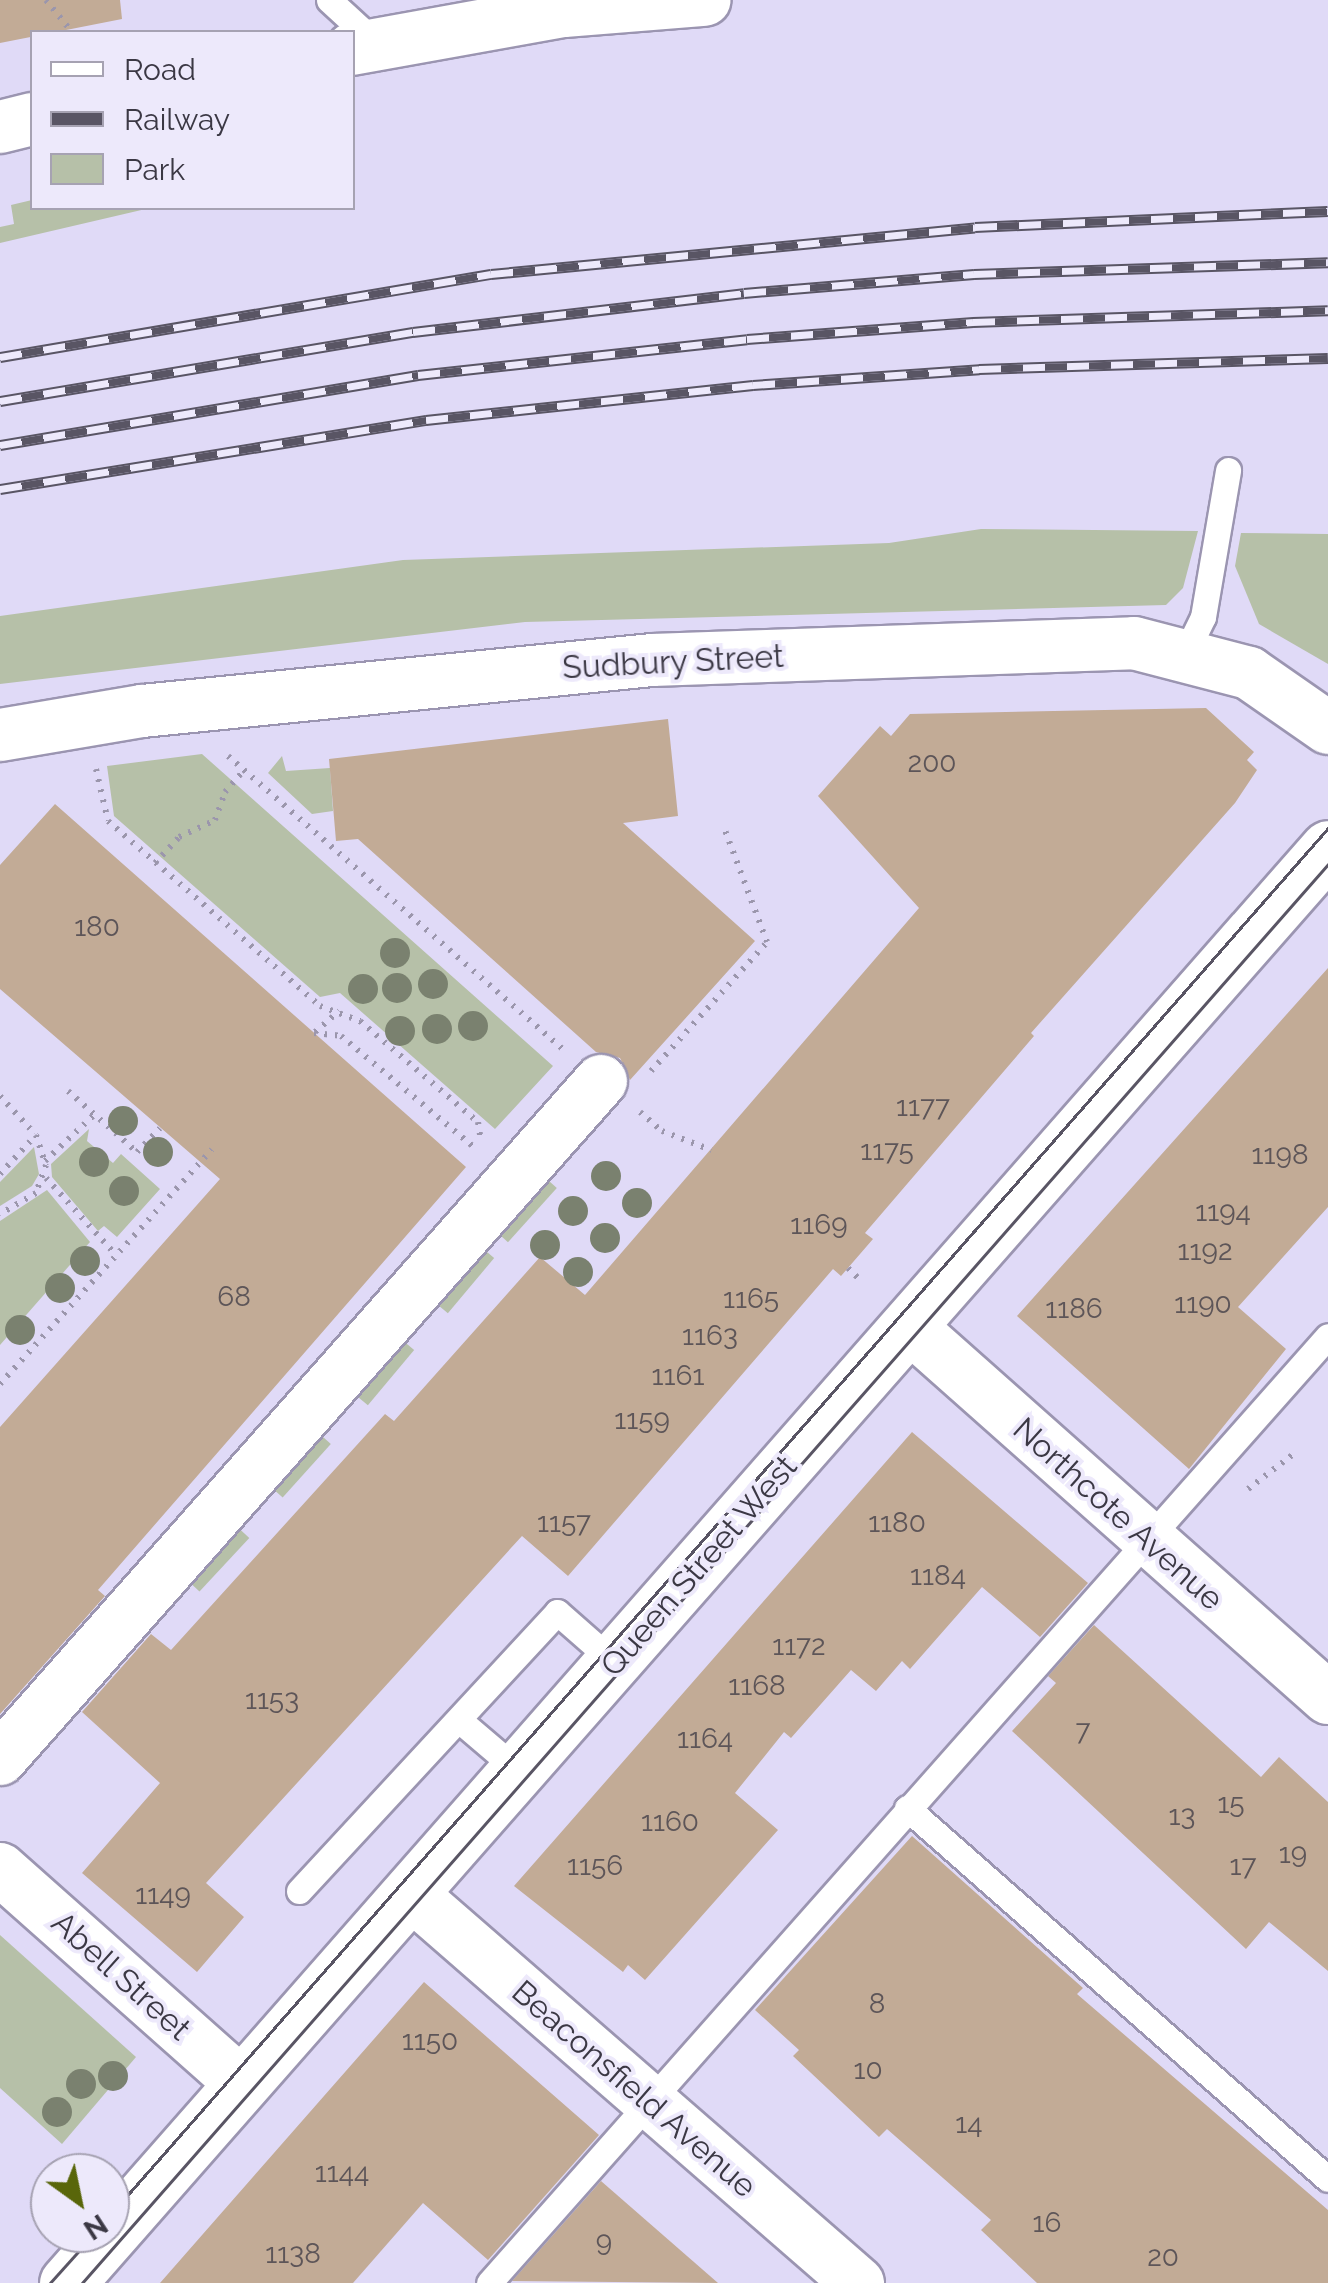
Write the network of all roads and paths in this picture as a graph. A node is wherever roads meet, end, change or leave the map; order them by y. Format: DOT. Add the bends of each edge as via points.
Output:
graph roads {
  1 [pos="46,0"];
  2 [pos="329,0"];
  3 [pos="705,0"];
  4 [pos="563,6"];
  5 [pos="70,30"];
  6 [pos="351,30"];
  7 [pos="364,47"];
  8 [pos="30,120"];
  9 [pos="0,127"];
  10 [pos="1228,470"];
  11 [pos="1185,654"];
  12 [pos="1328,728"];
  13 [pos="0,735"];
  14 [pos="222,751"];
  15 [pos="94,758"];
  16 [pos="244,770"];
  17 [pos="723,825"];
  18 [pos="1328,848"];
  19 [pos="156,863"];
  20 [pos="339,1010"];
  21 [pos="613,1090"];
  22 [pos="68,1091"];
  23 [pos="0,1096"];
  24 [pos="94,1114"];
  25 [pos="160,1128"];
  26 [pos="36,1135"];
  27 [pos="212,1149"];
  28 [pos="711,1150"];
  29 [pos="45,1160"];
  30 [pos="0,1174"];
  31 [pos="46,1178"];
  32 [pos="0,1214"];
  33 [pos="116,1255"];
  34 [pos="848,1268"];
  35 [pos="862,1282"];
  36 [pos="910,1327"];
  37 [pos="1328,1336"];
  38 [pos="0,1384"];
  39 [pos="1296,1452"];
  40 [pos="1238,1496"];
  41 [pos="1145,1539"];
  42 [pos="614,1662"];
  43 [pos="1328,1698"];
  44 [pos="459,1720"];
  45 [pos="0,1758"];
  46 [pos="518,1771"];
  47 [pos="907,1808"];
  48 [pos="0,1869"];
  49 [pos="299,1892"];
  50 [pos="410,1893"];
  51 [pos="242,2084"];
  52 [pos="648,2102"];
  53 [pos="1328,2178"];
  54 [pos="67,2283"];
  55 [pos="489,2283"];
  56 [pos="858,2283"];
  1 -- 5 [label="path"];
  2 -- 6 [label="lane"];
  3 -- 4 [label="street"];
  4 -- 7 [label="street"];
  8 -- 9 [label="street"];
  10 -- 11 [label="lane" via="1203,616"];
  11 -- 12 [label="street, Sudbury Street" via="1249,672"];
  11 -- 13 [label="street, Sudbury Street" via="1134,643 652,660 160,709"];
  14 -- 16 [label="path"];
  15 -- 19 [label="path" via="108,822"];
  16 -- 19 [label="path" via="224,792 215,820 179,837"];
  16 -- 21 [label="path" via="404,916"];
  17 -- 21 [label="path" via="767,942"];
  18 -- 36 [label="main road, Queen Street West"];
  19 -- 20 [label="path" via="320,1006"];
  20 -- 20 [label="path" via="314,1033 340,1036 482,1154 478,1122"];
  21 -- 28 [label="path" via="662,1131"];
  21 -- 45 [label="street"];
  22 -- 24 [label="path"];
  23 -- 26 [label="path"];
  24 -- 25 [label="path" via="137,1152"];
  24 -- 29 [label="path"];
  26 -- 29 [label="path"];
  26 -- 30 [label="path"];
  27 -- 33 [label="path"];
  29 -- 31 [label="path"];
  31 -- 32 [label="path" via="36,1194"];
  31 -- 33 [label="path"];
  33 -- 38 [label="path"];
  34 -- 35 [label="path"];
  36 -- 41 [label="street, Northcote Avenue"];
  36 -- 42 [label="main road, Queen Street West"];
  37 -- 41 [label="lane"];
  39 -- 40 [label="path"];
  41 -- 43 [label="street, Northcote Avenue"];
  41 -- 47 [label="lane"];
  42 -- 44 [label="lane" via="557,1612"];
  42 -- 46 [label="main road, Queen Street West"];
  44 -- 46 [label="lane"];
  44 -- 49 [label="lane"];
  46 -- 50 [label="main road, Queen Street West"];
  47 -- 52 [label="lane"];
  47 -- 53 [label="lane"];
  48 -- 51 [label="street, Abell Street"];
  50 -- 51 [label="main road, Queen Street West"];
  50 -- 52 [label="street, Beaconsfield Avenue"];
  51 -- 54 [label="main road, Queen Street West"];
  52 -- 55 [label="lane"];
  52 -- 56 [label="street, Beaconsfield Avenue"];
}
